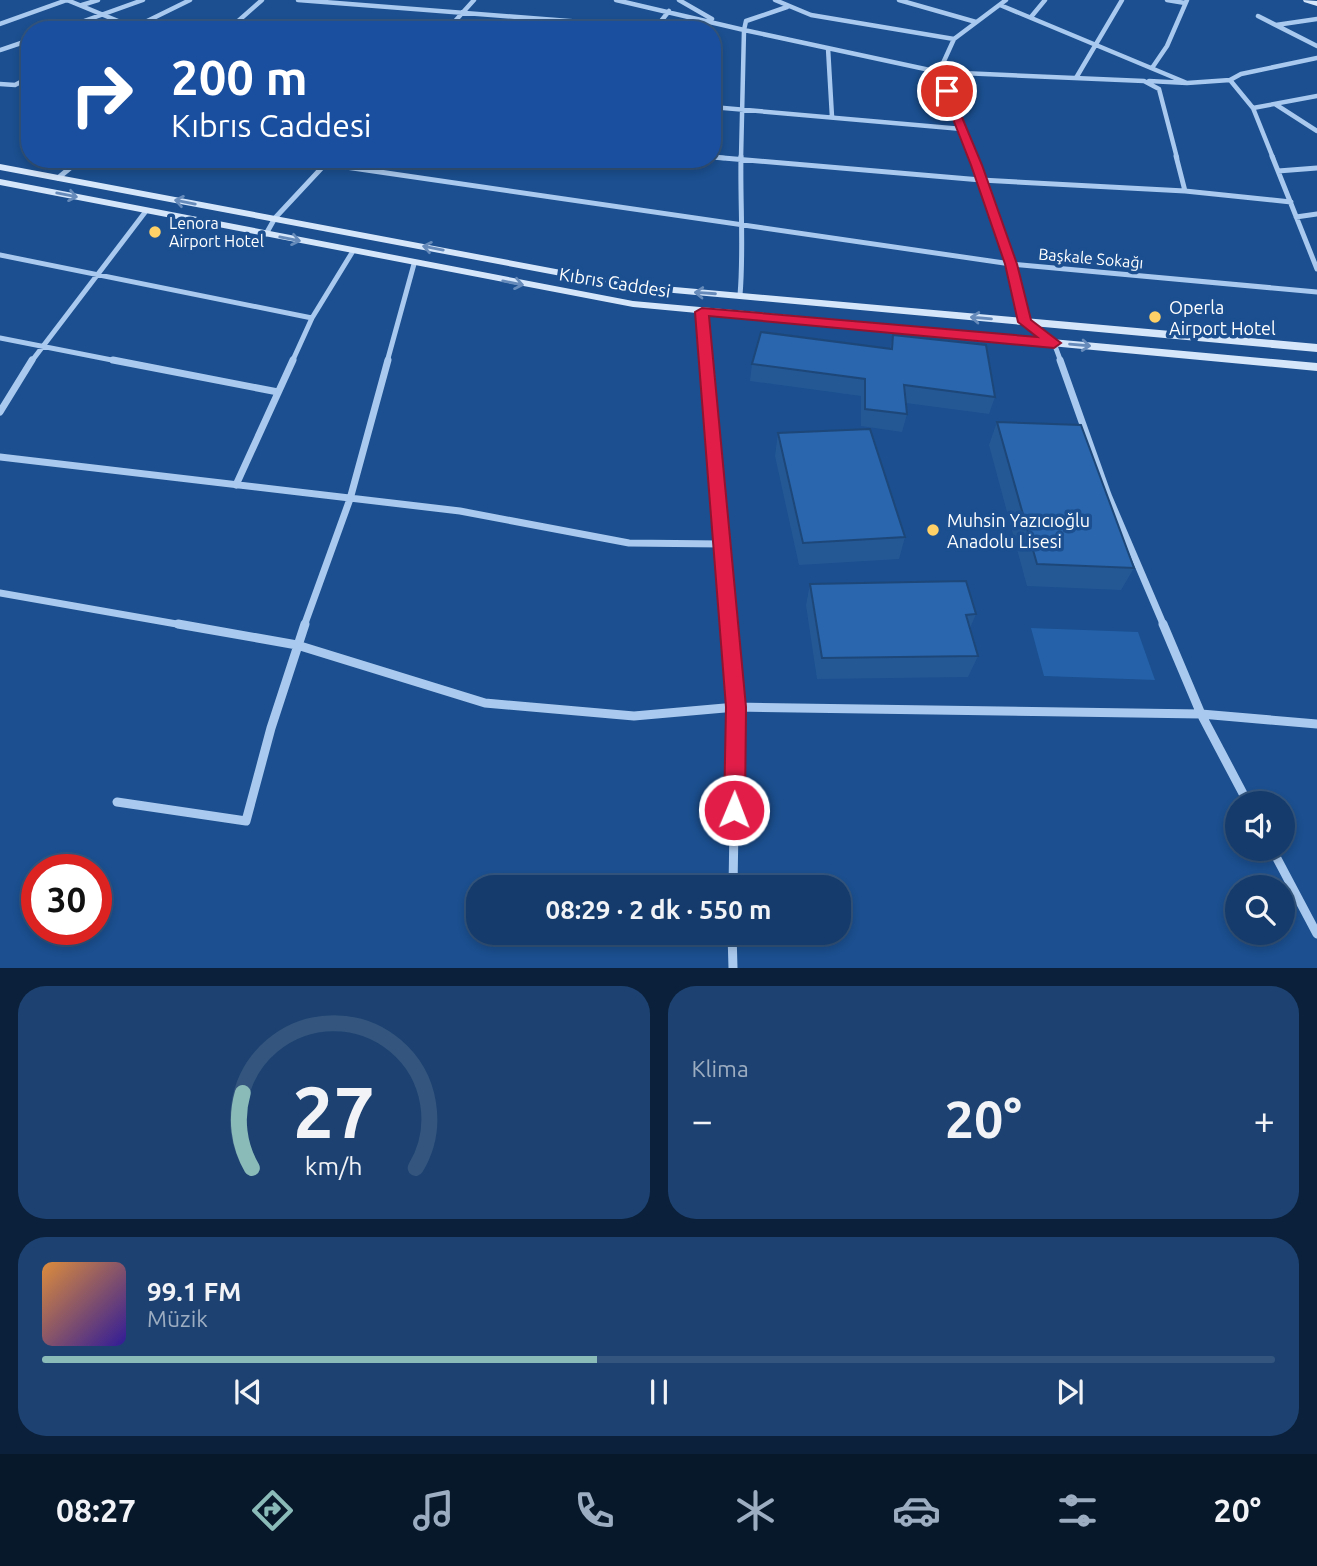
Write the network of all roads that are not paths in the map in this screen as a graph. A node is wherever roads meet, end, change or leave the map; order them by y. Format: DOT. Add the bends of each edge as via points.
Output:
graph roads {
  1 [pos="67,0"];
  2 [pos="98,0"];
  3 [pos="143,0"];
  4 [pos="190,0"];
  5 [pos="262,0"];
  6 [pos="298,0"];
  7 [pos="474,0"];
  8 [pos="616,0"];
  9 [pos="679,0"];
  10 [pos="775,0"];
  11 [pos="899,0"];
  12 [pos="1045,0"];
  13 [pos="1122,0"];
  14 [pos="1167,0"];
  15 [pos="1307,0"];
  16 [pos="1002,2"];
  17 [pos="1186,2"];
  18 [pos="1317,4"];
  19 [pos="81,6"];
  20 [pos="787,7"];
  21 [pos="463,12"];
  22 [pos="669,12"];
  23 [pos="101,16"];
  24 [pos="1258,16"];
  25 [pos="1031,17"];
  26 [pos="1317,19"];
  27 [pos="86,21"];
  28 [pos="113,21"];
  29 [pos="148,21"];
  30 [pos="238,21"];
  31 [pos="455,21"];
  32 [pos="571,21"];
  33 [pos="662,21"];
  34 [pos="709,21"];
  35 [pos="715,21"];
  36 [pos="976,22"];
  37 [pos="0,24"];
  38 [pos="721,24"];
  39 [pos="1275,25"];
  40 [pos="744,30"];
  41 [pos="954,39"];
  42 [pos="21,43"];
  43 [pos="1098,45"];
  44 [pos="1317,46"];
  45 [pos="828,48"];
  46 [pos="0,50"];
  47 [pos="1317,58"];
  48 [pos="1152,68"];
  49 [pos="939,72"];
  50 [pos="1076,78"];
  51 [pos="1230,80"];
  52 [pos="1144,81"];
  53 [pos="21,82"];
  54 [pos="1187,83"];
  55 [pos="0,84"];
  56 [pos="1317,96"];
  57 [pos="1275,104"];
  58 [pos="721,108"];
  59 [pos="1253,108"];
  60 [pos="742,110"];
  61 [pos="832,117"];
  62 [pos="962,129"];
  63 [pos="1317,131"];
  64 [pos="721,158"];
  65 [pos="741,160"];
  66 [pos="0,167"];
  67 [pos="70,168"];
  68 [pos="322,168"];
  69 [pos="368,168"];
  70 [pos="1317,168"];
  71 [pos="1278,171"];
  72 [pos="58,178"];
  73 [pos="981,180"];
  74 [pos="0,182"];
  75 [pos="1185,191"];
  76 [pos="1291,202"];
  77 [pos="146,211"];
  78 [pos="1317,214"];
  79 [pos="1296,217"];
  80 [pos="275,218"];
  81 [pos="740,224"];
  82 [pos="266,234"];
  83 [pos="1309,249"];
  84 [pos="1317,250"];
  85 [pos="353,251"];
  86 [pos="0,255"];
  87 [pos="414,264"];
  88 [pos="1011,264"];
  89 [pos="1317,269"];
  90 [pos="97,276"];
  91 [pos="1317,292"];
  92 [pos="740,295"];
  93 [pos="702,312"];
  94 [pos="312,318"];
  95 [pos="1024,322"];
  96 [pos="0,338"];
  97 [pos="1054,343"];
  98 [pos="40,347"];
  99 [pos="1317,348"];
  100 [pos="1317,367"];
  101 [pos="278,392"];
  102 [pos="0,412"];
  103 [pos="0,457"];
  104 [pos="236,485"];
  105 [pos="350,499"];
  106 [pos="721,544"];
  107 [pos="0,593"];
  108 [pos="297,645"];
  109 [pos="736,707"];
  110 [pos="1201,714"];
  111 [pos="1317,724"];
  112 [pos="1242,791"];
  113 [pos="117,802"];
  114 [pos="1278,861"];
  115 [pos="733,875"];
  116 [pos="1317,934"];
  117 [pos="733,945"];
  118 [pos="733,968"];
  1 -- 19 [label="street"];
  1 -- 37 [label="street"];
  2 -- 19 [label="street"];
  3 -- 23 [label="street"];
  4 -- 29 [label="street"];
  5 -- 30 [label="street"];
  6 -- 21 [label="street"];
  7 -- 21 [label="street"];
  8 -- 22 [label="street"];
  9 -- 35 [label="street"];
  10 -- 20 [label="street"];
  11 -- 36 [label="street"];
  12 -- 25 [label="street"];
  13 -- 43 [label="street"];
  14 -- 17 [label="street"];
  15 -- 18 [label="main road"];
  16 -- 25 [label="street"];
  16 -- 36 [label="street"];
  17 -- 48 [label="street"];
  19 -- 23 [label="street"];
  20 -- 40 [label="street" via="746,21"];
  20 -- 41 [label="street"];
  21 -- 31 [label="street"];
  21 -- 32 [label="street"];
  22 -- 33 [label="street"];
  22 -- 34 [label="street"];
  23 -- 27 [label="street"];
  23 -- 28 [label="street"];
  24 -- 39 [label="street"];
  25 -- 43 [label="street"];
  26 -- 39 [label="street"];
  36 -- 41 [label="street"];
  38 -- 40 [label="street"];
  39 -- 44 [label="street"];
  40 -- 45 [label="street"];
  40 -- 60 [label="street"];
  41 -- 49 [label="street"];
  42 -- 46 [label="street"];
  43 -- 48 [label="street"];
  43 -- 50 [label="street"];
  45 -- 49 [label="street"];
  45 -- 61 [label="street"];
  47 -- 51 [label="street"];
  48 -- 54 [label="street"];
  49 -- 50 [label="street"];
  49 -- 62 [label="street"];
  50 -- 52 [label="street"];
  51 -- 54 [label="street"];
  51 -- 59 [label="street"];
  52 -- 54 [label="street"];
  52 -- 75 [label="street" via="1159,89"];
  53 -- 55 [label="street"];
  56 -- 57 [label="street"];
  57 -- 59 [label="street"];
  57 -- 63 [label="street"];
  58 -- 60 [label="street"];
  59 -- 71 [label="street"];
  60 -- 61 [label="street"];
  60 -- 65 [label="street"];
  61 -- 62 [label="street"];
  62 -- 73 [label="street"];
  64 -- 65 [label="street"];
  65 -- 73 [label="street"];
  65 -- 81 [label="street"];
  66 -- 72 [label="main road"];
  67 -- 72 [label="street"];
  68 -- 80 [label="street"];
  69 -- 81 [label="street, Başkale Sokağı"];
  70 -- 71 [label="street"];
  71 -- 76 [label="street"];
  80 -- 72 [label="main road, one-way"];
  73 -- 75 [label="street"];
  73 -- 88 [label="street"];
  74 -- 77 [label="main road, Kıbrıs Caddesi, one-way"];
  75 -- 76 [label="street"];
  76 -- 79 [label="street"];
  77 -- 82 [label="main road, Kıbrıs Caddesi"];
  77 -- 90 [label="street"];
  78 -- 79 [label="street"];
  79 -- 83 [label="street"];
  80 -- 82 [label="street"];
  92 -- 80 [label="main road, one-way" via="609,282"];
  81 -- 88 [label="street, Başkale Sokağı"];
  81 -- 92 [label="street" via="744,247"];
  82 -- 85 [label="main road, Kıbrıs Caddesi, one-way"];
  83 -- 84 [label="street"];
  83 -- 89 [label="street"];
  85 -- 87 [label="main road, Kıbrıs Caddesi"];
  85 -- 94 [label="street"];
  86 -- 90 [label="street"];
  87 -- 93 [label="main road, Kıbrıs Caddesi, one-way" via="593,298"];
  87 -- 105 [label="street"];
  88 -- 91 [label="street, Başkale Sokağı"];
  88 -- 95 [label="street"];
  90 -- 94 [label="street"];
  90 -- 98 [label="street"];
  95 -- 92 [label="main road, one-way"];
  93 -- 97 [label="main road, Kıbrıs Caddesi"];
  93 -- 106 [label="street"];
  94 -- 101 [label="street"];
  95 -- 97 [label="street"];
  95 -- 99 [label="main road"];
  96 -- 98 [label="street"];
  97 -- 100 [label="main road, Kıbrıs Caddesi, one-way"];
  97 -- 110 [label="street" via="1108,495"];
  98 -- 101 [label="street"];
  98 -- 102 [label="street"];
  101 -- 104 [label="street"];
  103 -- 104 [label="street"];
  104 -- 105 [label="street"];
  105 -- 106 [label="street" via="460,511 629,543"];
  105 -- 108 [label="street"];
  106 -- 109 [label="street"];
  107 -- 108 [label="street"];
  108 -- 109 [label="street" via="485,703 635,716"];
  108 -- 113 [label="street" via="246,821"];
  109 -- 110 [label="street"];
  109 -- 115 [label="street"];
  110 -- 111 [label="street"];
  110 -- 112 [label="street"];
  114 -- 116 [label="street"];
  117 -- 118 [label="street"];
}
